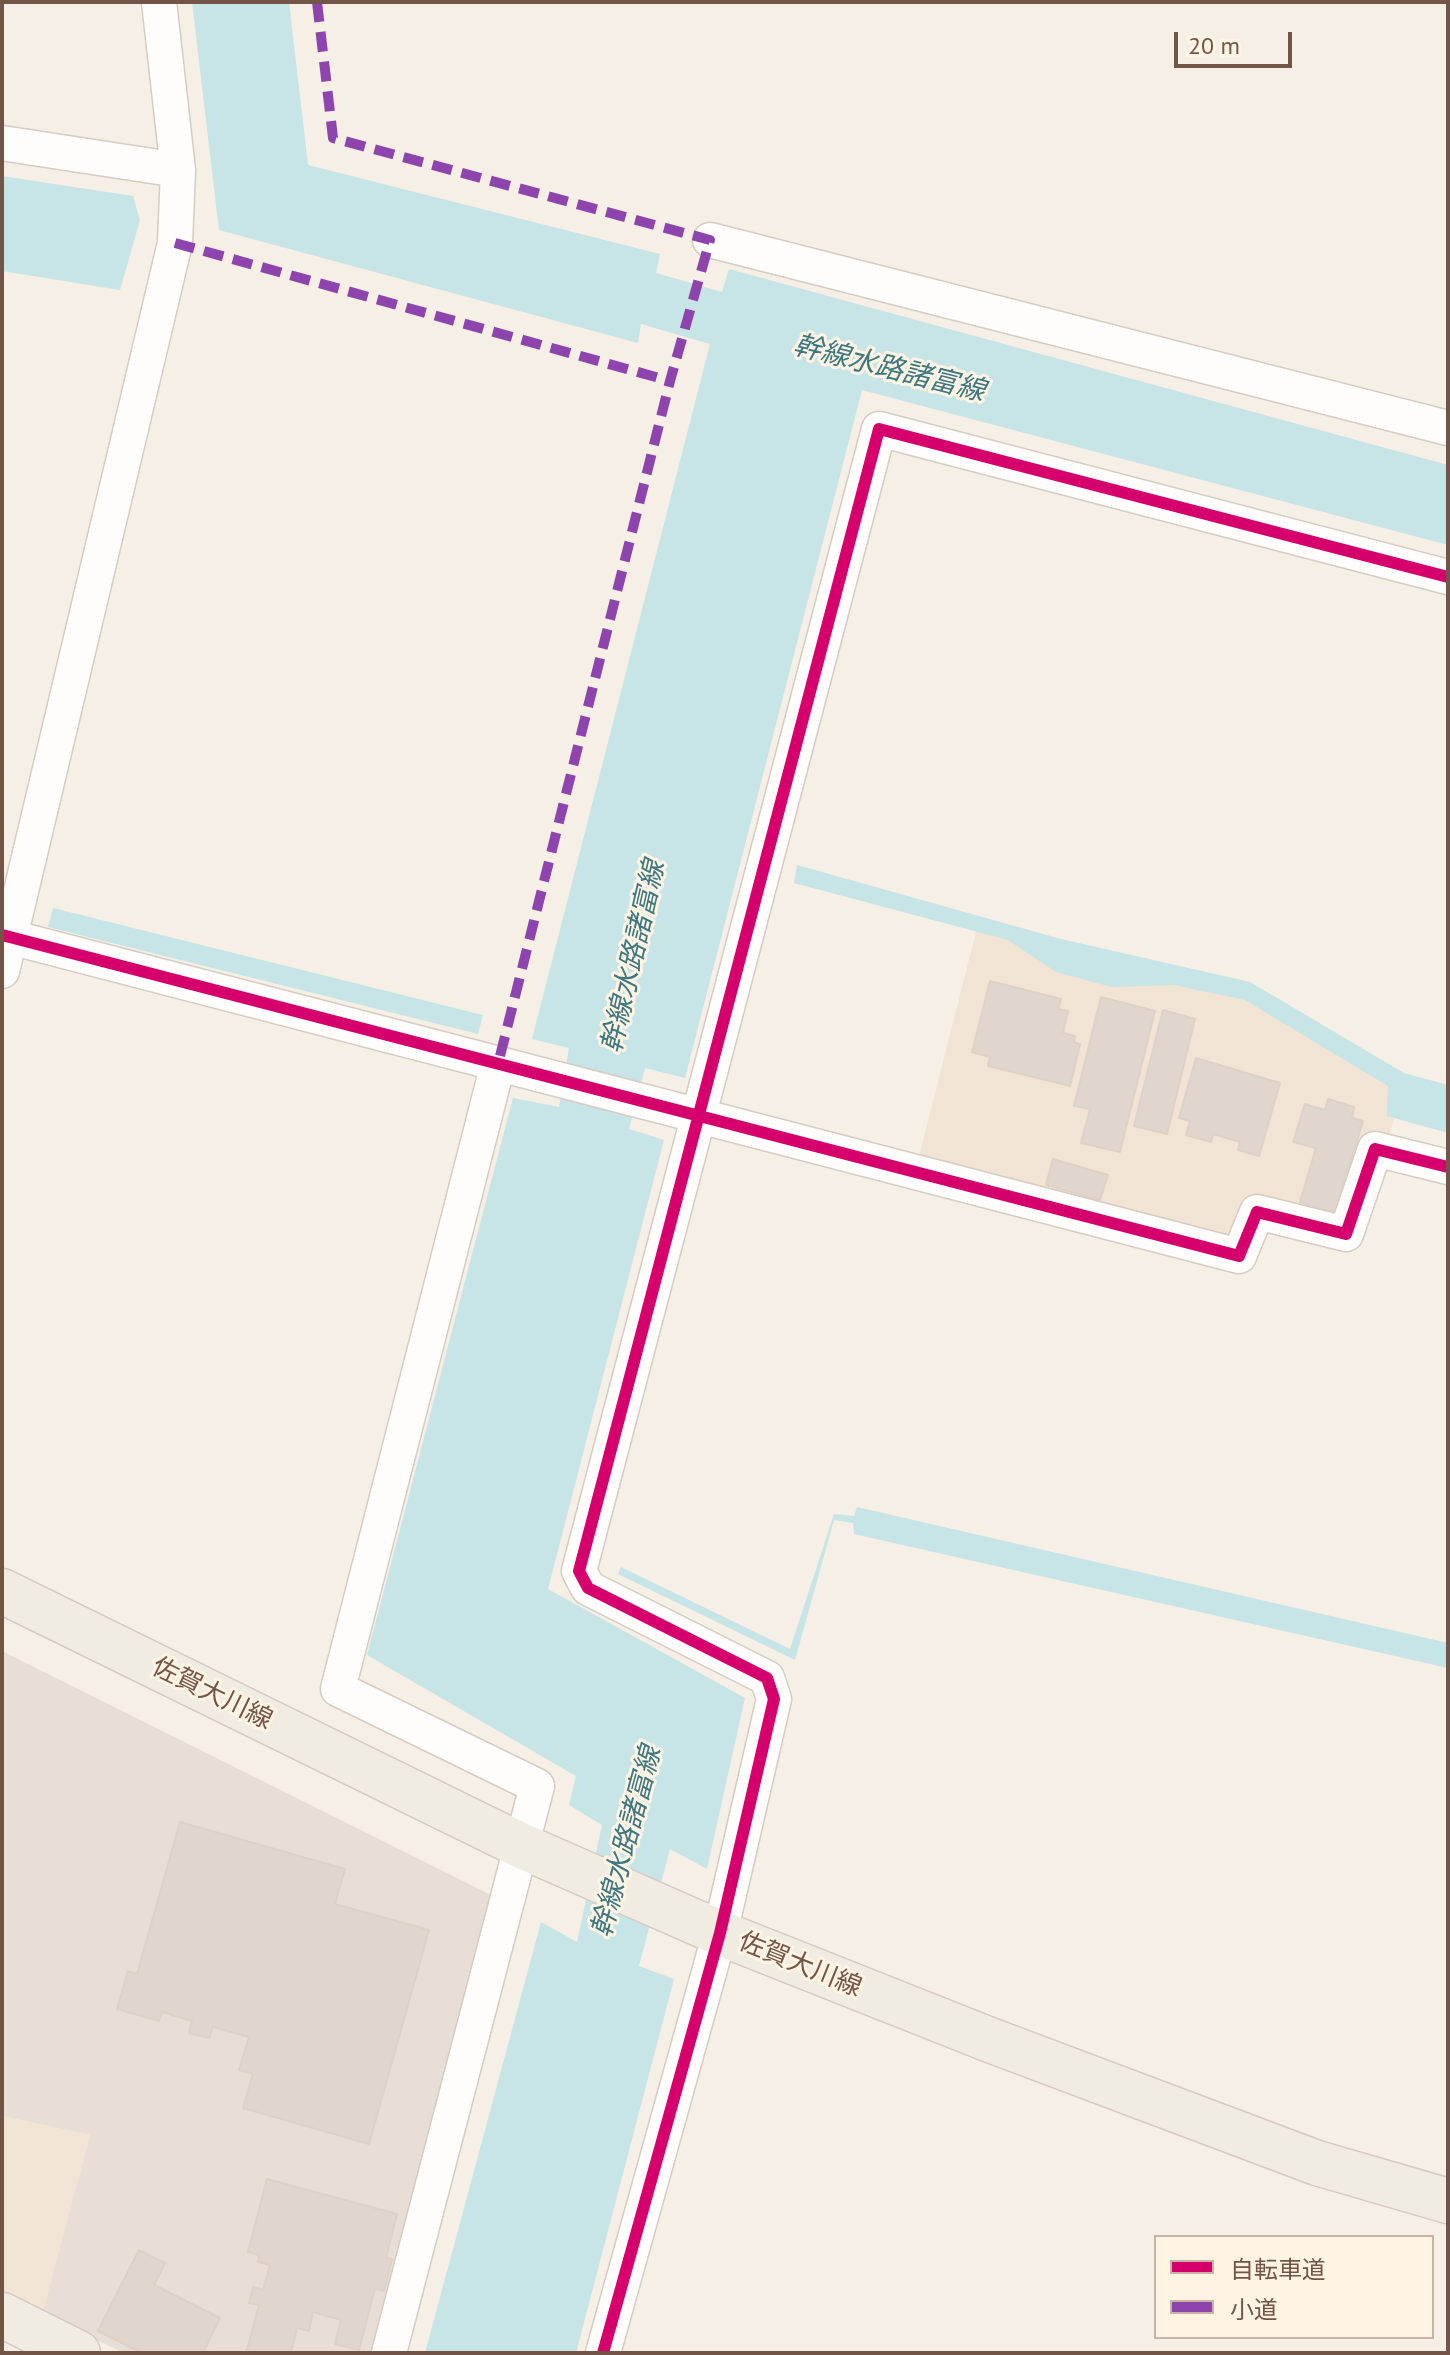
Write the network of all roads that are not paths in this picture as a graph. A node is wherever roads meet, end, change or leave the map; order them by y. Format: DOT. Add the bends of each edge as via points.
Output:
graph roads {
  1 [pos="159,2"];
  2 [pos="2,143"];
  3 [pos="178,170"];
  4 [pos="710,240"];
  5 [pos="1448,428"];
  6 [pos="1448,577"];
  7 [pos="6,936"];
  8 [pos="2,971"];
  9 [pos="498,1064"];
  10 [pos="699,1115"];
  11 [pos="1448,1167"];
  12 [pos="2,1591"];
  13 [pos="522,1846"];
  14 [pos="720,1933"];
  15 [pos="1448,2201"];
  16 [pos="2,2315"];
  17 [pos="78,2353"];
  18 [pos="389,2353"];
  19 [pos="603,2353"];
  1 -- 3 [label="street"];
  2 -- 3 [label="street"];
  3 -- 7 [label="street" via="175,243"];
  4 -- 5 [label="street"];
  6 -- 10 [label="street" via="879,429"];
  7 -- 8 [label="street"];
  7 -- 9 [label="street"];
  9 -- 10 [label="street"];
  9 -- 13 [label="street" via="338,1689 537,1786"];
  10 -- 11 [label="street" via="1239,1256 1257,1212 1346,1234 1375,1149"];
  10 -- 14 [label="street" via="579,1571 588,1588 767,1678 774,1699"];
  12 -- 13 [label="main road, 佐賀大川線"];
  13 -- 14 [label="main road, 佐賀大川線"];
  13 -- 18 [label="street"];
  14 -- 15 [label="main road, 佐賀大川線" via="1317,2163"];
  14 -- 19 [label="street"];
  16 -- 17 [label="main road"];
}
